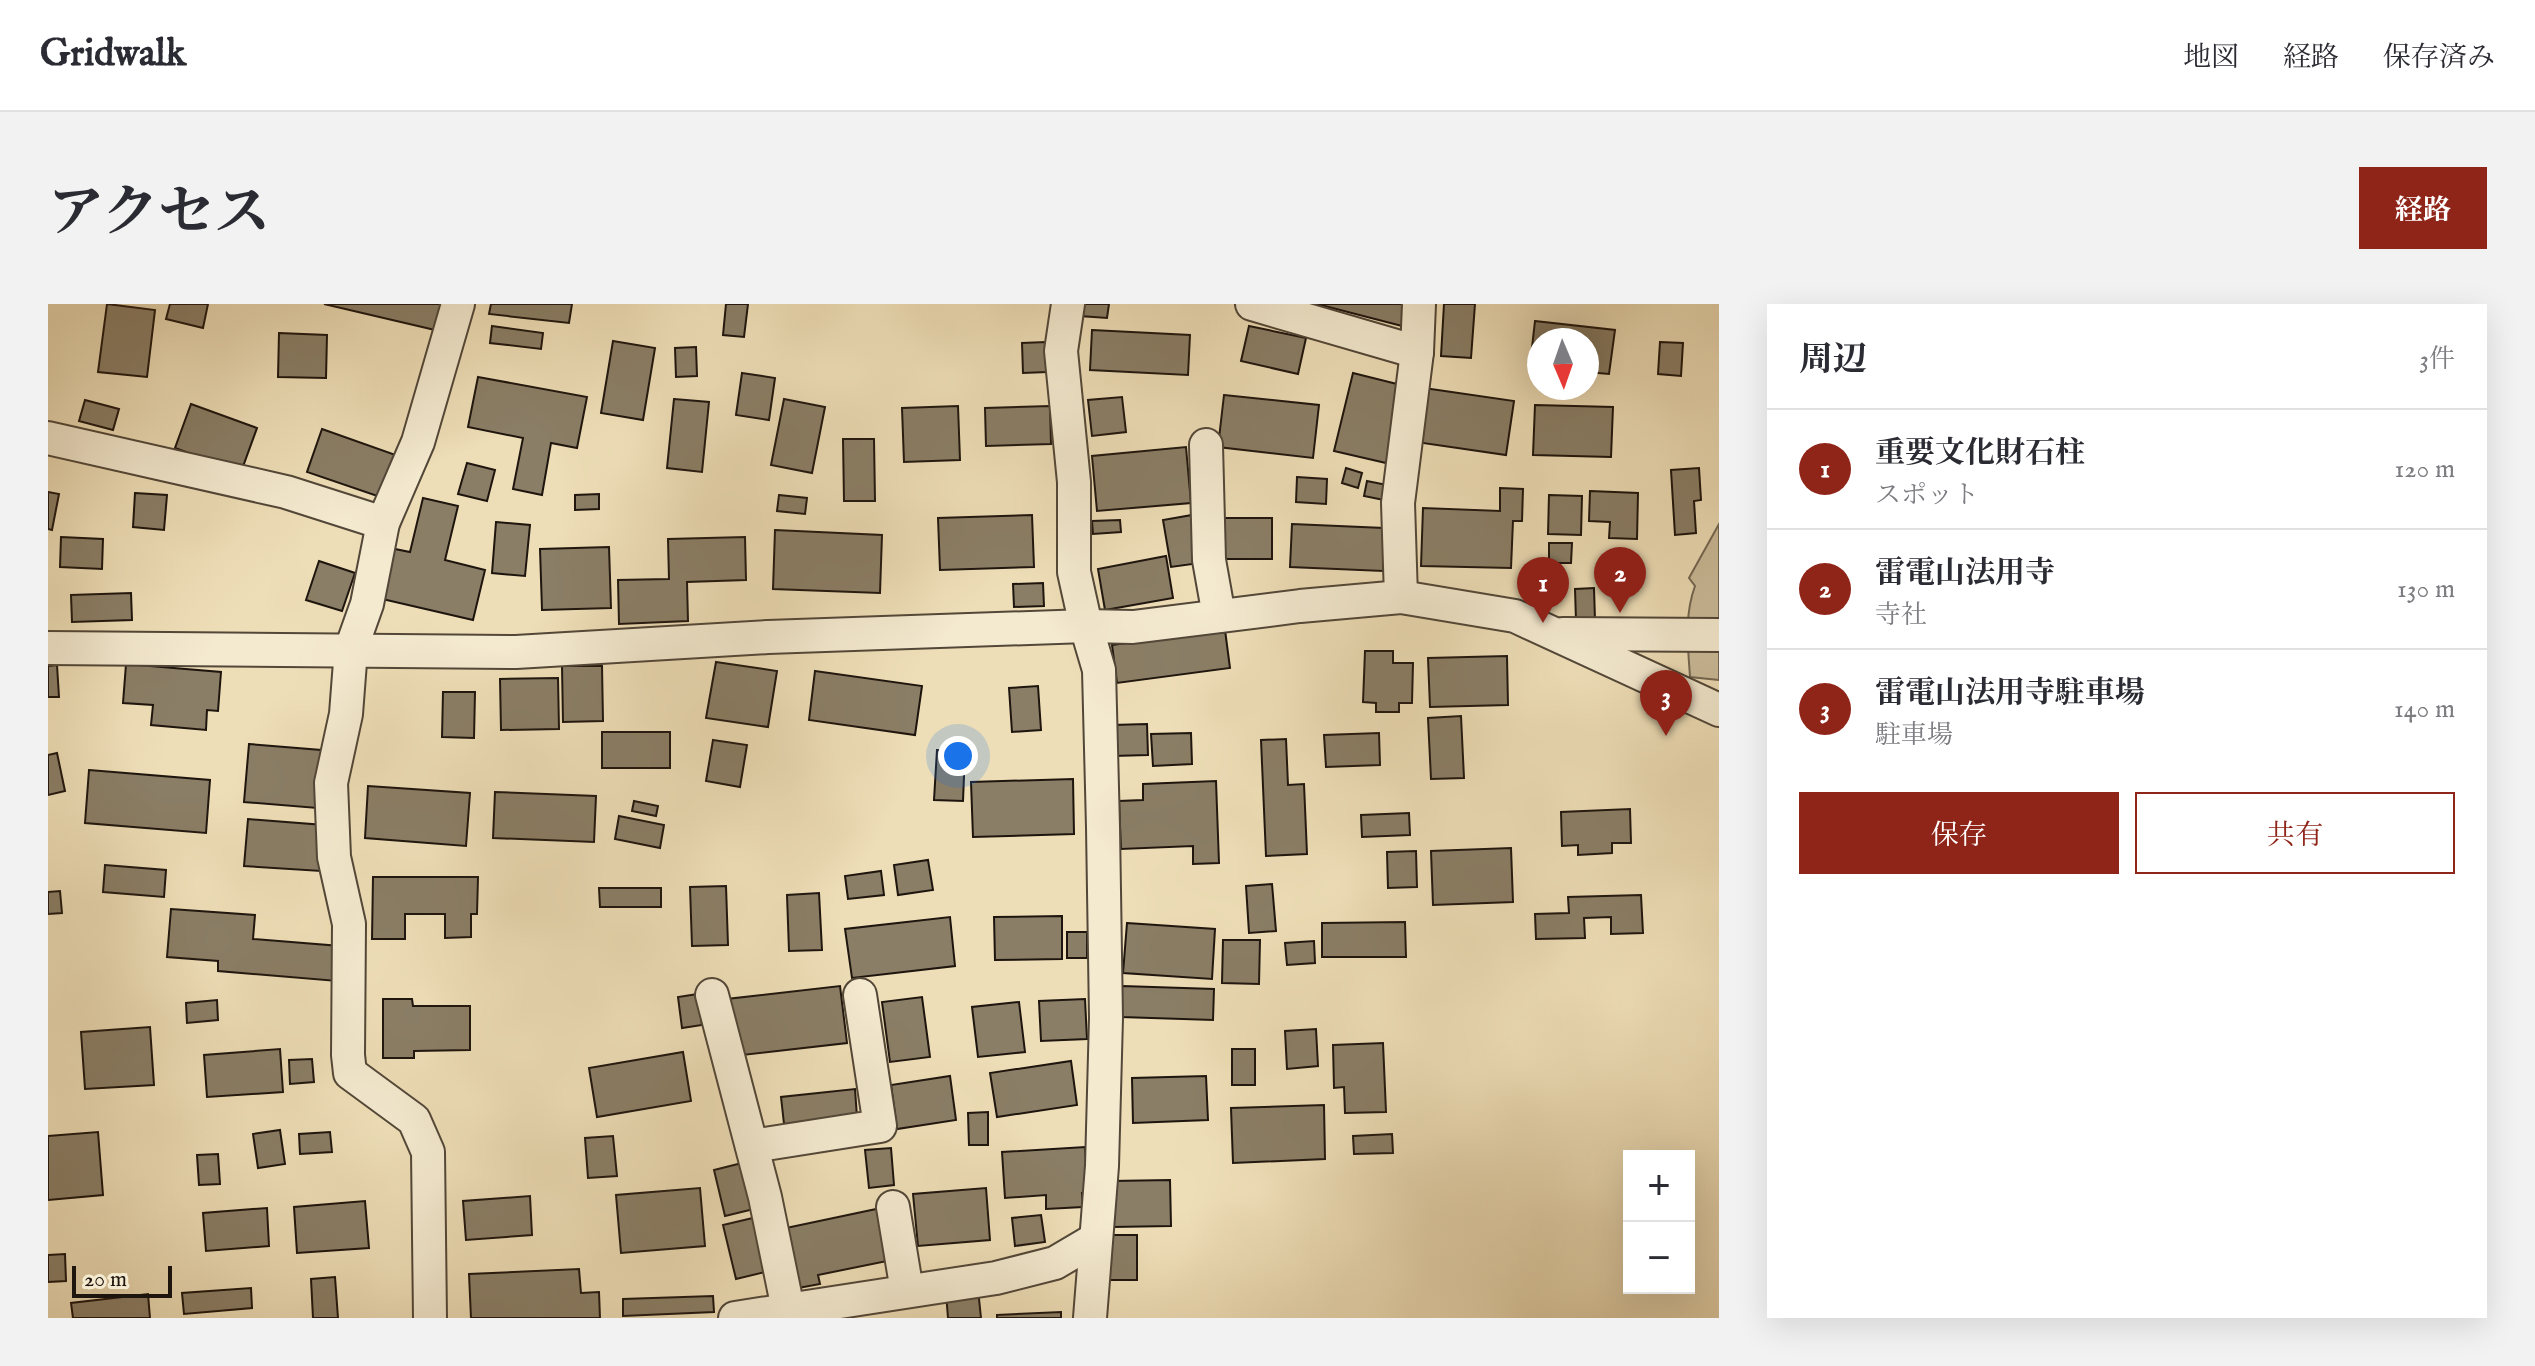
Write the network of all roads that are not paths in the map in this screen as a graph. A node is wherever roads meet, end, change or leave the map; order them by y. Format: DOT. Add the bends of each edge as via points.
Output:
graph roads {
  1 [pos="458,304"];
  2 [pos="1068,304"];
  3 [pos="1252,304"];
  4 [pos="1419,304"];
  5 [pos="1417,352"];
  6 [pos="48,438"];
  7 [pos="1206,445"];
  8 [pos="383,523"];
  9 [pos="1401,597"];
  10 [pos="1219,616"];
  11 [pos="1086,626"];
  12 [pos="1552,634"];
  13 [pos="1719,635"];
  14 [pos="48,648"];
  15 [pos="351,649"];
  16 [pos="1719,710"];
  17 [pos="712,995"];
  18 [pos="860,995"];
  19 [pos="752,1146"];
  20 [pos="893,1207"];
  21 [pos="1094,1240"];
  22 [pos="907,1291"];
  23 [pos="788,1309"];
  24 [pos="430,1318"];
  25 [pos="735,1318"];
  26 [pos="1090,1318"];
  1 -- 8 [label="street" via="418,442"];
  2 -- 11 [label="street" via="1061,351 1074,482 1074,572"];
  3 -- 5 [label="street"];
  4 -- 5 [label="street"];
  5 -- 9 [label="street" via="1398,503"];
  6 -- 8 [label="street" via="286,492"];
  7 -- 10 [label="street" via="1209,560"];
  8 -- 15 [label="street" via="367,604"];
  9 -- 10 [label="street"];
  9 -- 12 [label="street" via="1515,616"];
  10 -- 11 [label="street" via="1133,627"];
  11 -- 15 [label="street" via="516,652"];
  11 -- 21 [label="street" via="1099,670 1106,1018"];
  12 -- 13 [label="street"];
  12 -- 16 [label="street"];
  14 -- 15 [label="street"];
  15 -- 24 [label="street" via="346,714 331,783 334,857 349,924 350,1073 414,1120 428,1152"];
  17 -- 19 [label="street"];
  18 -- 19 [label="street" via="880,1126"];
  19 -- 23 [label="street"];
  20 -- 22 [label="street"];
  21 -- 22 [label="street" via="1055,1263"];
  21 -- 26 [label="street"];
  22 -- 23 [label="street"];
  23 -- 25 [label="street"];
}
